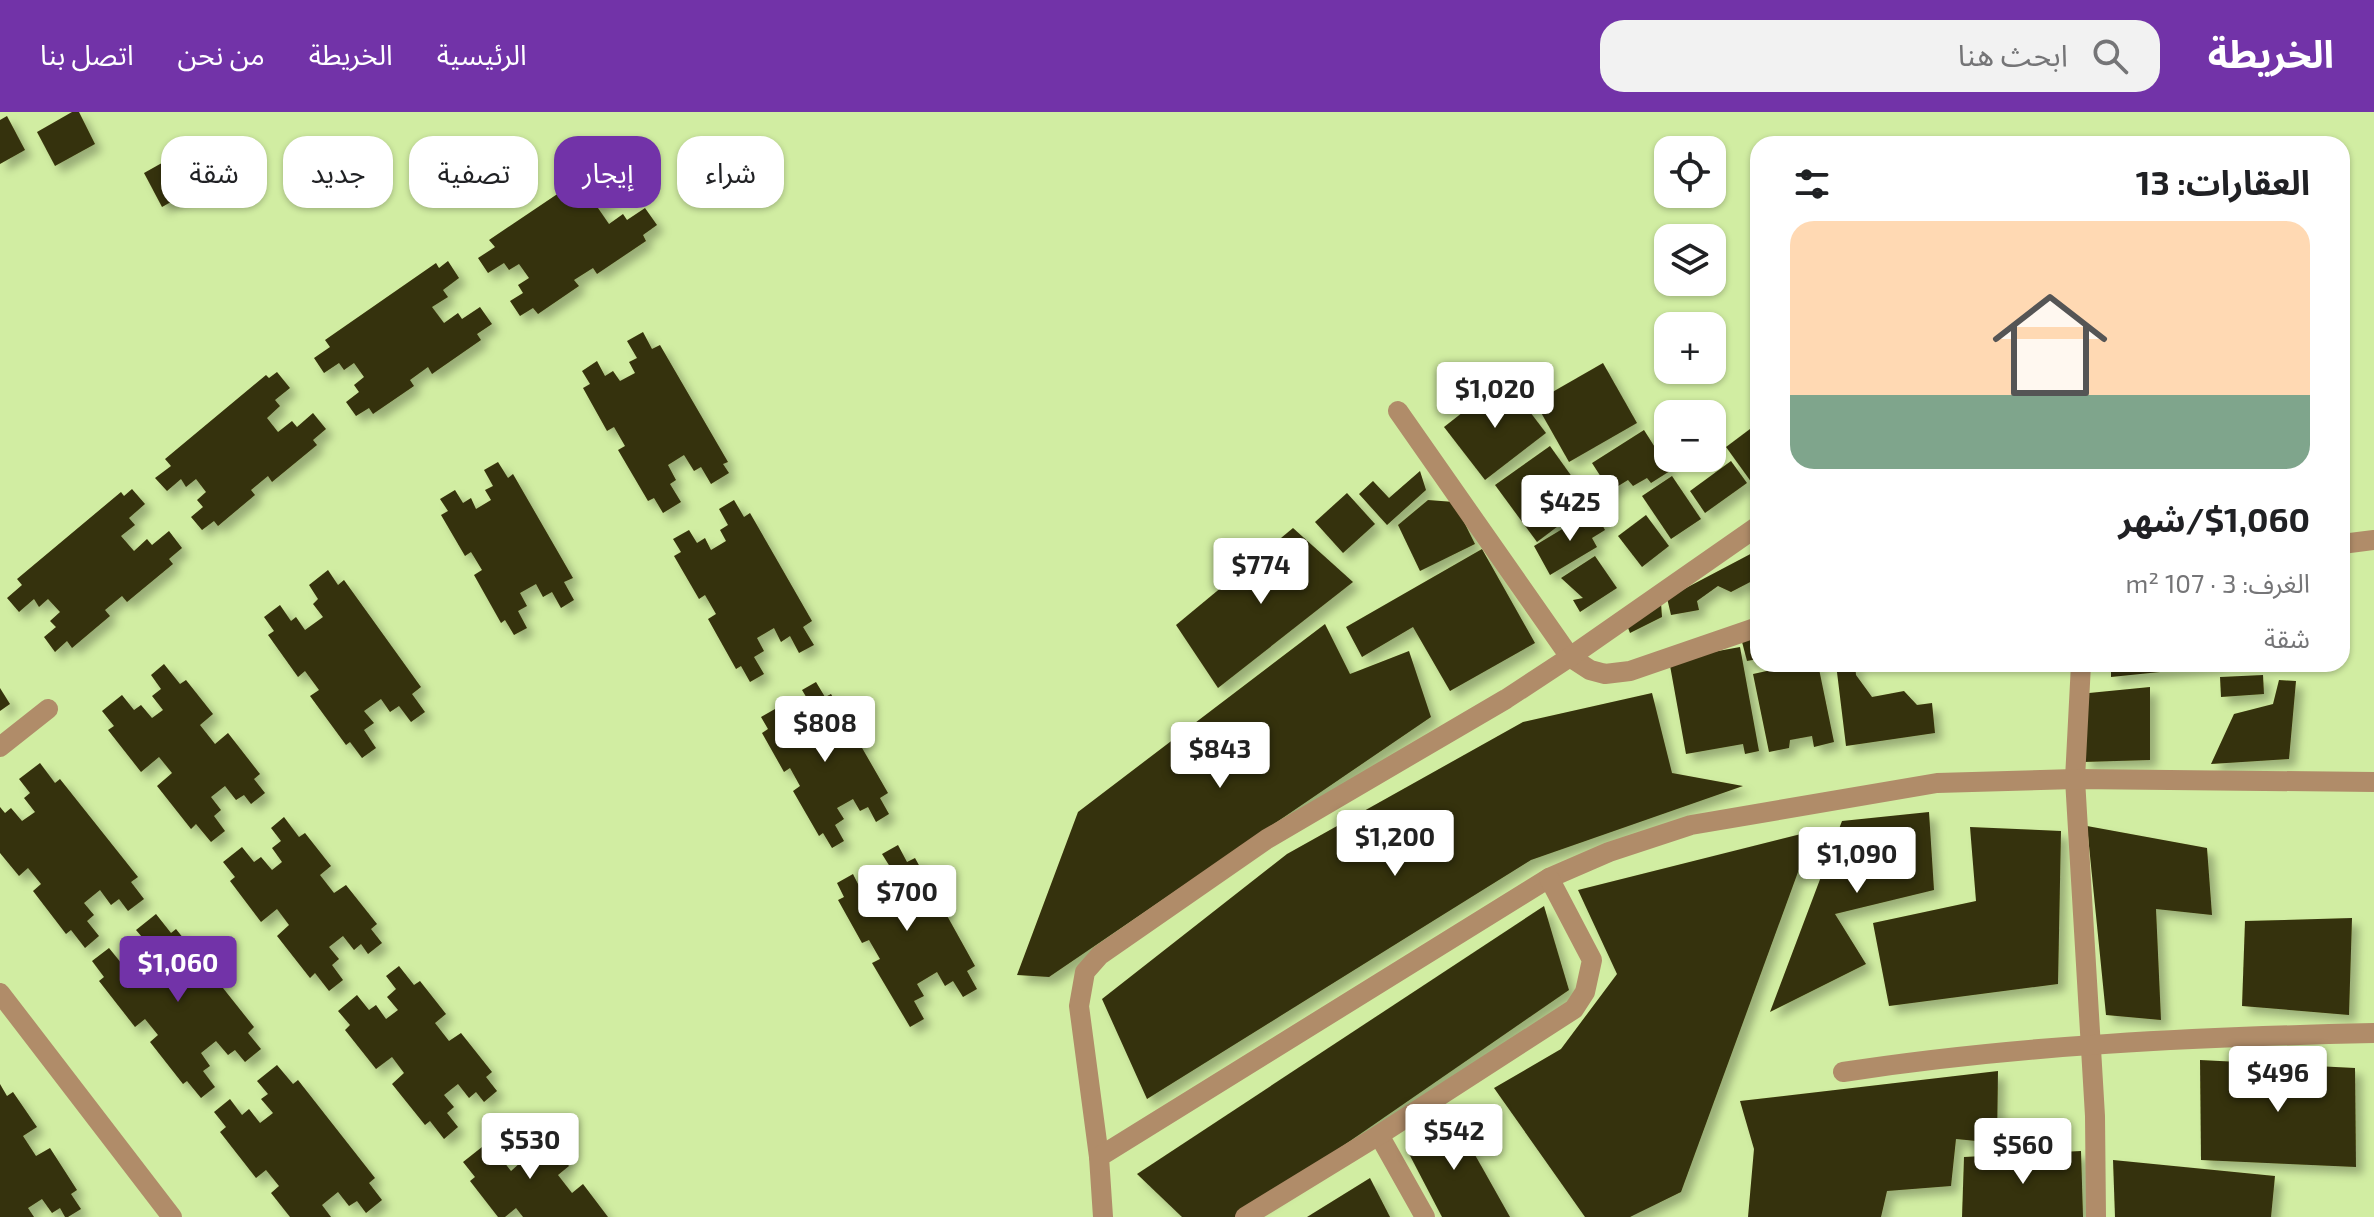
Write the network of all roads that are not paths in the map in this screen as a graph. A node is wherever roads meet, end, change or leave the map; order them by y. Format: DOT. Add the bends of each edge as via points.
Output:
graph roads {
  1 [pos="1398,411"];
  2 [pos="1750,532"];
  3 [pos="2374,540"];
  4 [pos="2350,543"];
  5 [pos="1750,630"];
  6 [pos="1570,657"];
  7 [pos="2081,672"];
  8 [pos="48,709"];
  9 [pos="0,747"];
  10 [pos="2075,779"];
  11 [pos="2374,782"];
  12 [pos="1549,878"];
  13 [pos="0,993"];
  14 [pos="2374,1033"];
  15 [pos="2090,1046"];
  16 [pos="1843,1072"];
  17 [pos="1379,1135"];
  18 [pos="1099,1157"];
  19 [pos="172,1217"];
  20 [pos="1103,1217"];
  21 [pos="1245,1217"];
  22 [pos="1425,1217"];
  23 [pos="2096,1217"];
  1 -- 6 [label="street"];
  2 -- 6 [label="street"];
  3 -- 4 [label="street"];
  5 -- 6 [label="street" via="1630,671 1605,674"];
  6 -- 18 [label="street" via="1267,839 1100,955 1085,972 1079,1006"];
  7 -- 10 [label="street"];
  8 -- 9 [label="street"];
  10 -- 11 [label="street"];
  10 -- 12 [label="street" via="1937,783 1691,825"];
  10 -- 15 [label="street"];
  12 -- 17 [label="street" via="1592,960 1585,992 1574,1009"];
  12 -- 18 [label="street"];
  13 -- 19 [label="street"];
  14 -- 15 [label="street"];
  15 -- 16 [label="street"];
  15 -- 23 [label="street"];
  17 -- 21 [label="street"];
  17 -- 22 [label="street"];
  18 -- 20 [label="street"];
}
